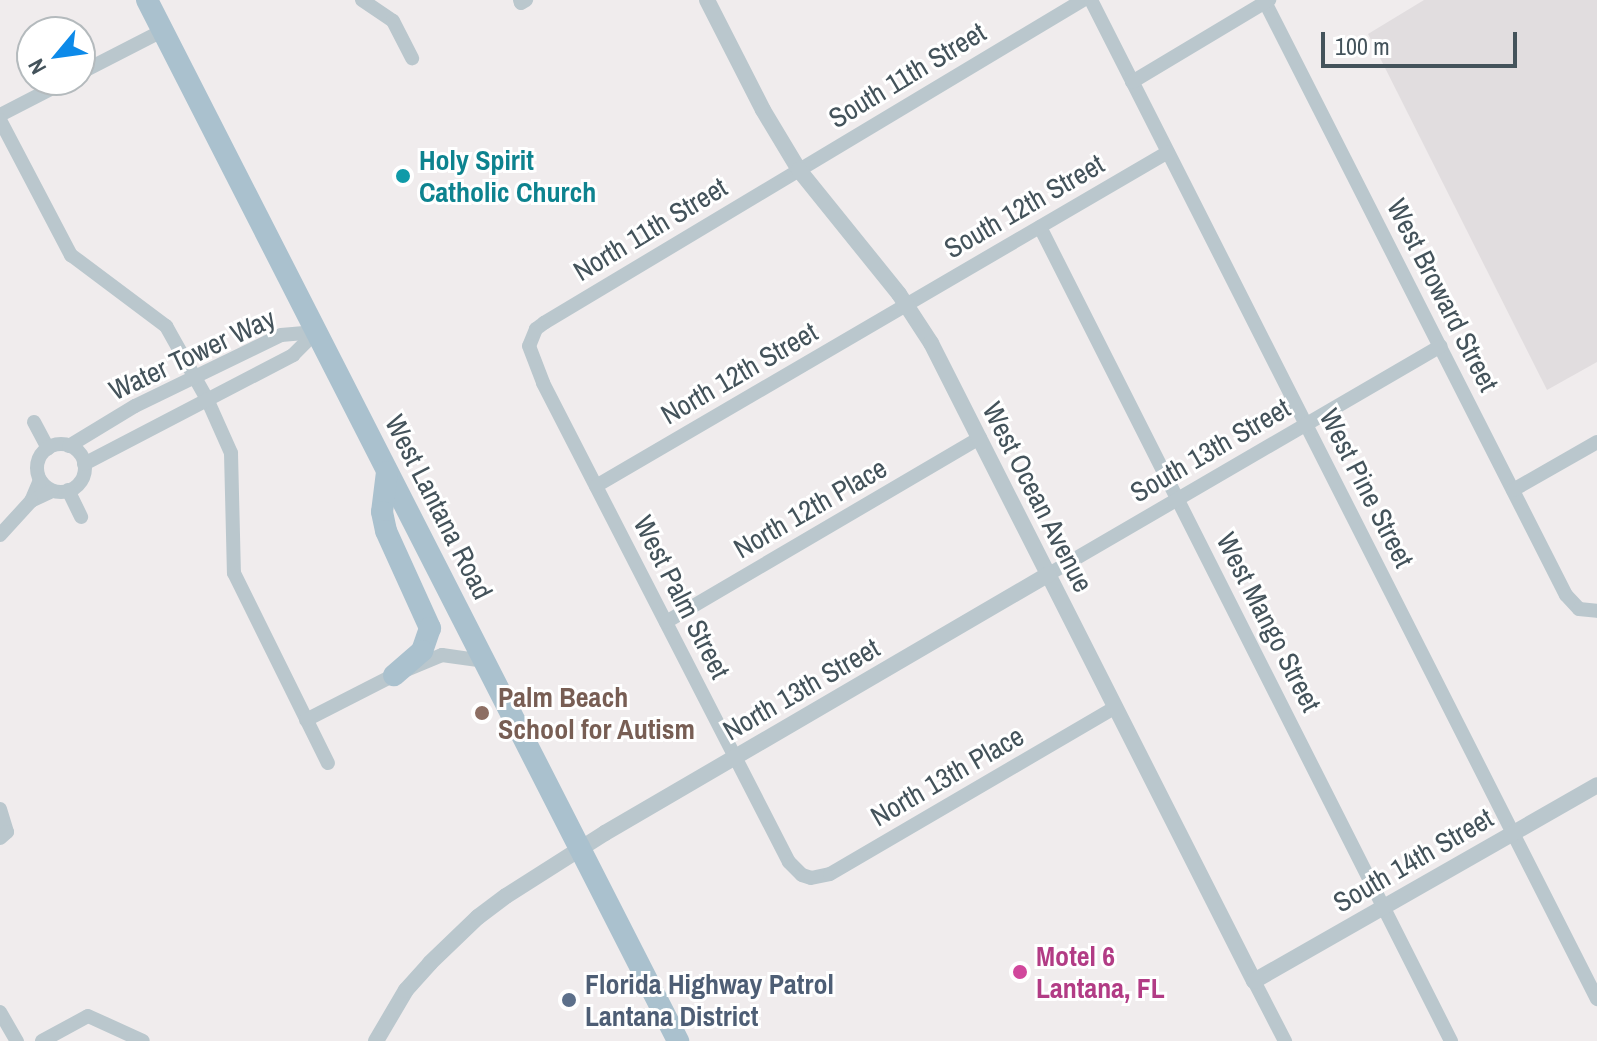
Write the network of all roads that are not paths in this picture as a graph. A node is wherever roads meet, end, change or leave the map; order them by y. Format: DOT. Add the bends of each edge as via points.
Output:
graph roads {
  1 [pos="147,0"];
  2 [pos="362,0"];
  3 [pos="707,0"];
  4 [pos="1083,0"];
  5 [pos="1091,0"];
  6 [pos="1267,1"];
  7 [pos="162,31"];
  8 [pos="412,58"];
  9 [pos="96,65"];
  10 [pos="1132,82"];
  11 [pos="39,96"];
  12 [pos="0,118"];
  13 [pos="1168,152"];
  14 [pos="799,170"];
  15 [pos="1040,227"];
  16 [pos="907,305"];
  17 [pos="316,332"];
  18 [pos="531,337"];
  19 [pos="1440,346"];
  20 [pos="194,376"];
  21 [pos="207,399"];
  22 [pos="34,422"];
  23 [pos="1306,424"];
  24 [pos="980,438"];
  25 [pos="1597,442"];
  26 [pos="69,446"];
  27 [pos="48,448"];
  28 [pos="84,464"];
  29 [pos="387,472"];
  30 [pos="40,480"];
  31 [pos="596,486"];
  32 [pos="68,490"];
  33 [pos="1513,490"];
  34 [pos="52,491"];
  35 [pos="1177,499"];
  36 [pos="31,501"];
  37 [pos="81,517"];
  38 [pos="0,535"];
  39 [pos="1049,574"];
  40 [pos="1597,611"];
  41 [pos="666,622"];
  42 [pos="484,661"];
  43 [pos="394,675"];
  44 [pos="1116,707"];
  45 [pos="306,720"];
  46 [pos="735,757"];
  47 [pos="328,763"];
  48 [pos="1597,785"];
  49 [pos="0,809"];
  50 [pos="1513,833"];
  51 [pos="0,838"];
  52 [pos="580,849"];
  53 [pos="802,875"];
  54 [pos="1384,907"];
  55 [pos="1254,981"];
  56 [pos="1597,999"];
  57 [pos="0,1012"];
  58 [pos="17,1041"];
  59 [pos="42,1041"];
  60 [pos="143,1041"];
  61 [pos="376,1041"];
  62 [pos="678,1041"];
  63 [pos="1285,1041"];
  64 [pos="1451,1041"];
  1 -- 7 [label="main road, West Lantana Road"];
  2 -- 8 [label="street" via="393,21"];
  3 -- 14 [label="street, West Ocean Avenue"];
  4 -- 14 [label="street, South 11th Street"];
  5 -- 10 [label="street, West Pine Street"];
  6 -- 10 [label="street"];
  6 -- 19 [label="street, West Broward Street"];
  7 -- 9 [label="street"];
  7 -- 17 [label="main road, West Lantana Road"];
  10 -- 13 [label="street, West Pine Street"];
  11 -- 12 [label="street"];
  12 -- 20 [label="street" via="71,255 166,326"];
  13 -- 15 [label="street, South 12th Street"];
  13 -- 23 [label="street, West Pine Street"];
  14 -- 16 [label="street, West Ocean Avenue"];
  14 -- 18 [label="street, North 11th Street" via="544,323"];
  15 -- 16 [label="street, South 12th Street"];
  15 -- 35 [label="street, West Mango Street"];
  16 -- 24 [label="street, West Ocean Avenue"];
  16 -- 31 [label="street, North 12th Street"];
  17 -- 20 [label="street, Water Tower Way" via="281,335"];
  17 -- 21 [label="street, Water Tower Way" via="293,355"];
  17 -- 29 [label="main road, West Lantana Road"];
  18 -- 31 [label="street, West Palm Street" via="530,355"];
  19 -- 23 [label="street, South 13th Street"];
  19 -- 33 [label="street, West Broward Street"];
  20 -- 21 [label="street"];
  20 -- 26 [label="street, Water Tower Way"];
  21 -- 28 [label="street, Water Tower Way"];
  21 -- 45 [label="street" via="231,453 234,573"];
  22 -- 27 [label="street"];
  23 -- 35 [label="street, South 13th Street"];
  23 -- 50 [label="street, West Pine Street"];
  24 -- 39 [label="street, West Ocean Avenue"];
  24 -- 41 [label="street, North 12th Place"];
  25 -- 33 [label="street"];
  26 -- 27 [label="street, Water Tower Way"];
  26 -- 28 [label="street"];
  27 -- 30 [label="street" via="39,459"];
  28 -- 32 [label="street" via="82,478"];
  29 -- 42 [label="main road, West Lantana Road"];
  29 -- 43 [label="main road" via="382,512 386,531 430,628 422,651"];
  30 -- 34 [label="street"];
  30 -- 36 [label="street"];
  31 -- 41 [label="street, West Palm Street"];
  32 -- 34 [label="street"];
  32 -- 37 [label="street"];
  33 -- 40 [label="street, West Broward Street" via="1566,595 1579,609"];
  34 -- 36 [label="street"];
  35 -- 39 [label="street, South 13th Street"];
  35 -- 54 [label="street, West Mango Street"];
  36 -- 38 [label="street"];
  39 -- 44 [label="street, West Ocean Avenue"];
  39 -- 46 [label="street, North 13th Street"];
  41 -- 46 [label="street, West Palm Street"];
  42 -- 43 [label="street" via="447,654"];
  42 -- 52 [label="main road, West Lantana Road"];
  43 -- 45 [label="street"];
  44 -- 53 [label="street, North 13th Place" via="830,874"];
  44 -- 55 [label="street, West Ocean Avenue"];
  45 -- 47 [label="street"];
  46 -- 52 [label="street, North 13th Street"];
  46 -- 53 [label="street, West Palm Street" via="789,862"];
  48 -- 50 [label="street, South 14th Street"];
  49 -- 51 [label="street" via="7,832"];
  50 -- 54 [label="street, South 14th Street"];
  50 -- 56 [label="street, West Pine Street"];
  52 -- 61 [label="street, North 13th Street" via="506,896 458,935 406,990"];
  52 -- 62 [label="main road, West Lantana Road"];
  54 -- 55 [label="street, South 14th Street"];
  54 -- 64 [label="street, West Mango Street"];
  55 -- 63 [label="street, West Ocean Avenue"];
  57 -- 58 [label="street"];
  59 -- 60 [label="street" via="88,1016"];
}
